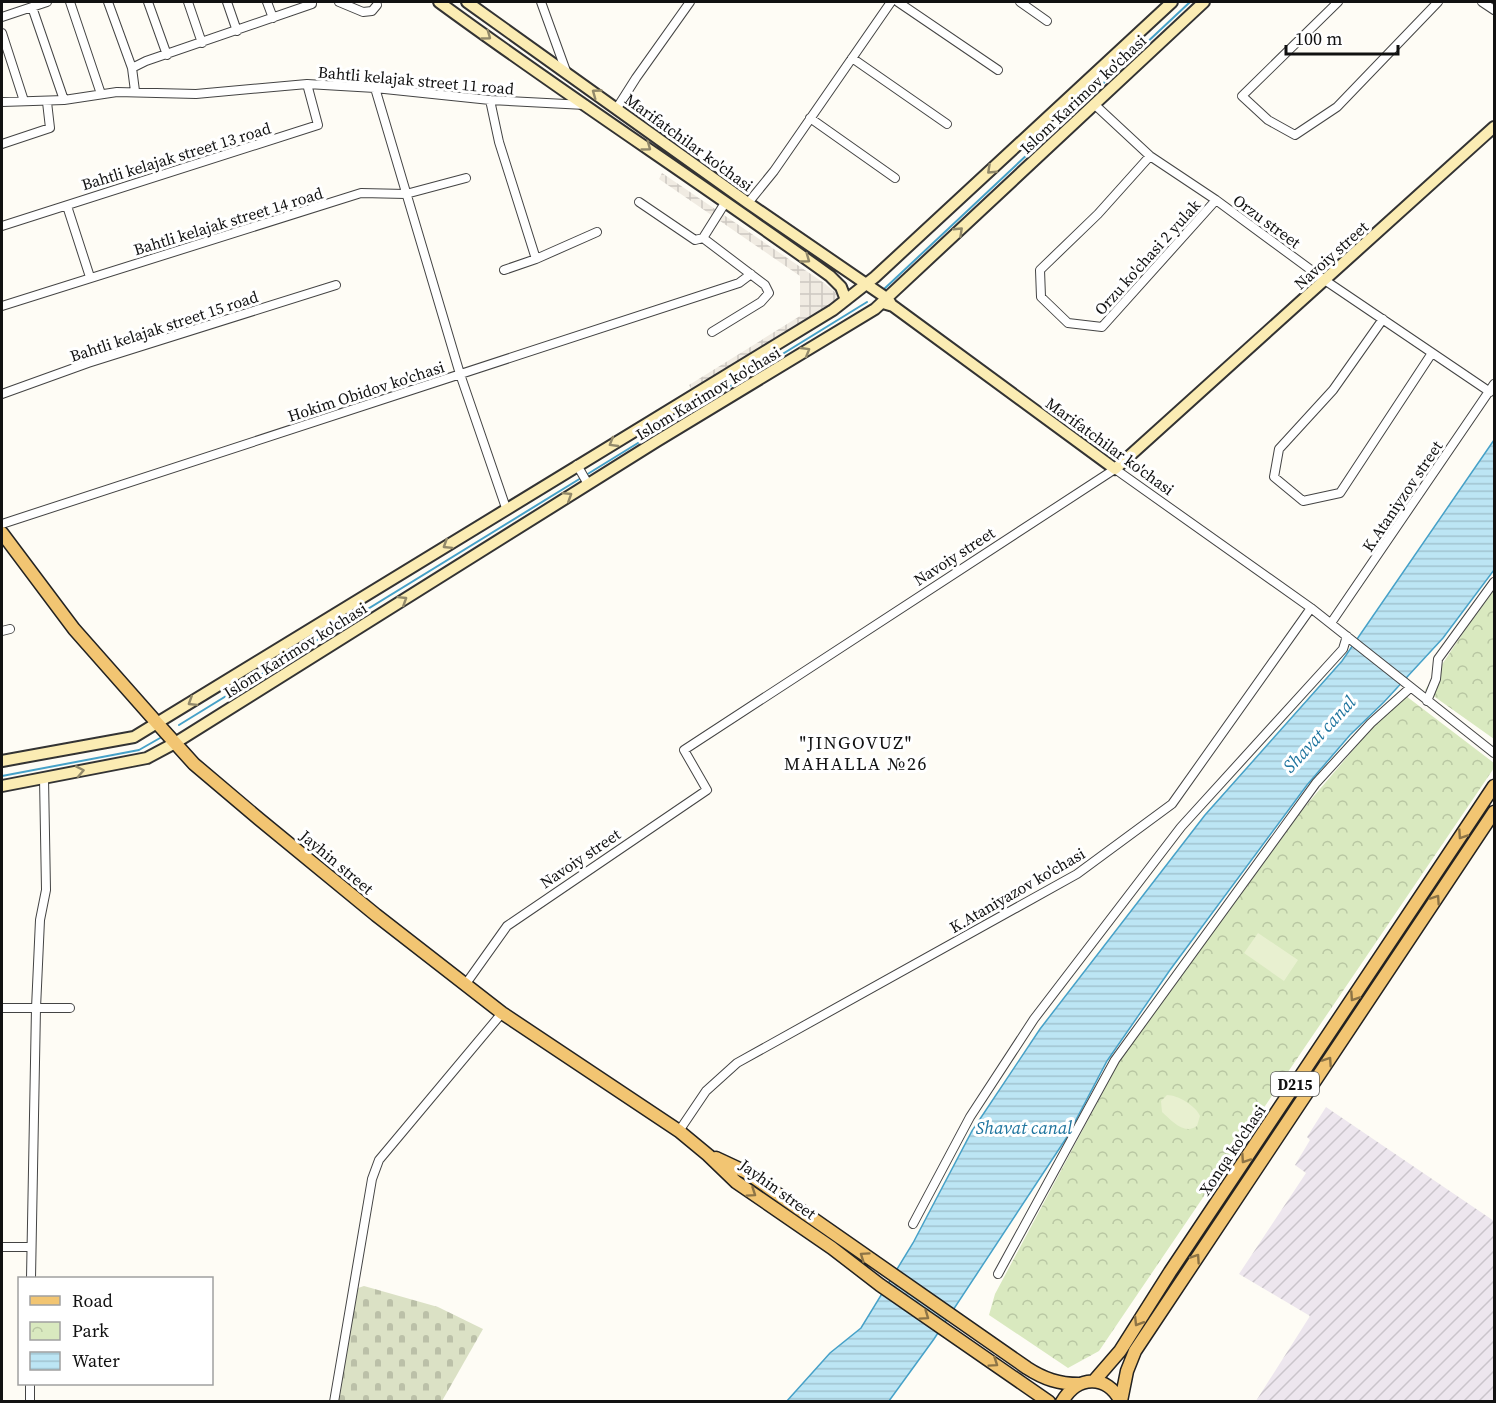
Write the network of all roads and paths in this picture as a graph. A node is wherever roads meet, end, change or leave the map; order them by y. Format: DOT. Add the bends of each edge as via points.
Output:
graph roads {
  1 [pos="47,2"];
  2 [pos="70,2"];
  3 [pos="108,2"];
  4 [pos="148,2"];
  5 [pos="188,2"];
  6 [pos="227,2"];
  7 [pos="267,2"];
  8 [pos="312,2"];
  9 [pos="339,2"];
  10 [pos="440,2"];
  11 [pos="467,2"];
  12 [pos="541,2"];
  13 [pos="690,2"];
  14 [pos="891,2"];
  15 [pos="898,2"];
  16 [pos="1020,2"];
  17 [pos="1170,2"];
  18 [pos="1204,2"];
  19 [pos="1338,2"];
  20 [pos="1438,2"];
  21 [pos="1482,2"];
  22 [pos="377,5"];
  23 [pos="32,7"];
  24 [pos="1494,10"];
  25 [pos="2,17"];
  26 [pos="273,18"];
  27 [pos="1185,19"];
  28 [pos="1047,21"];
  29 [pos="237,30"];
  30 [pos="2,33"];
  31 [pos="202,43"];
  32 [pos="167,55"];
  33 [pos="852,58"];
  34 [pos="132,68"];
  35 [pos="998,70"];
  36 [pos="566,71"];
  37 [pos="307,84"];
  38 [pos="375,88"];
  39 [pos="135,91"];
  40 [pos="100,94"];
  41 [pos="64,100"];
  42 [pos="490,100"];
  43 [pos="24,101"];
  44 [pos="2,102"];
  45 [pos="47,102"];
  46 [pos="587,105"];
  47 [pos="1094,105"];
  48 [pos="617,108"];
  49 [pos="810,118"];
  50 [pos="947,124"];
  51 [pos="1494,127"];
  52 [pos="2,144"];
  53 [pos="1150,156"];
  54 [pos="466,178"];
  55 [pos="895,178"];
  56 [pos="406,194"];
  57 [pos="1216,200"];
  58 [pos="639,202"];
  59 [pos="724,203"];
  60 [pos="748,203"];
  61 [pos="67,206"];
  62 [pos="2,226"];
  63 [pos="597,232"];
  64 [pos="703,238"];
  65 [pos="537,259"];
  66 [pos="504,270"];
  67 [pos="751,274"];
  68 [pos="90,277"];
  69 [pos="1326,281"];
  70 [pos="336,285"];
  71 [pos="866,285"];
  72 [pos="846,300"];
  73 [pos="888,302"];
  74 [pos="2,306"];
  75 [pos="1383,319"];
  76 [pos="712,332"];
  77 [pos="1432,353"];
  78 [pos="460,374"];
  79 [pos="1492,388"];
  80 [pos="2,393"];
  81 [pos="577,465"];
  82 [pos="1115,470"];
  83 [pos="588,484"];
  84 [pos="506,508"];
  85 [pos="2,524"];
  86 [pos="2,533"];
  87 [pos="1494,582"];
  88 [pos="1311,608"];
  89 [pos="1331,623"];
  90 [pos="1347,636"];
  91 [pos="1410,688"];
  92 [pos="1427,700"];
  93 [pos="157,723"];
  94 [pos="176,743"];
  95 [pos="1494,753"];
  96 [pos="2,761"];
  97 [pos="44,778"];
  98 [pos="2,786"];
  99 [pos="1494,786"];
  100 [pos="1494,812"];
  101 [pos="465,985"];
  102 [pos="2,1008"];
  103 [pos="36,1008"];
  104 [pos="70,1008"];
  105 [pos="502,1013"];
  106 [pos="679,1131"];
  107 [pos="913,1224"];
  108 [pos="835,1243"];
  109 [pos="2,1247"];
  110 [pos="31,1247"];
  111 [pos="1170,1272"];
  112 [pos="998,1274"];
  113 [pos="31,1277"];
  114 [pos="1181,1280"];
  115 [pos="1094,1381"];
  116 [pos="1079,1384"];
  117 [pos="30,1385"];
  118 [pos="30,1401"];
  119 [pos="334,1401"];
  120 [pos="1050,1401"];
  121 [pos="1062,1401"];
  122 [pos="1121,1401"];
  1 -- 23 [label="street"];
  2 -- 40 [label="street"];
  3 -- 34 [label="street"];
  4 -- 32 [label="street"];
  5 -- 31 [label="street"];
  6 -- 29 [label="street"];
  7 -- 26 [label="street"];
  8 -- 26 [label="street"];
  9 -- 22 [label="street" via="363,12 372,11"];
  10 -- 46 [label="main road, Marifatchilar ko'chasi, one-way"];
  11 -- 36 [label="main road, Marifatchilar ko'chasi"];
  12 -- 36 [label="street"];
  13 -- 48 [label="street"];
  14 -- 33 [label="street"];
  15 -- 35 [label="street"];
  16 -- 28 [label="street"];
  17 -- 27 [label="main road"];
  17 -- 71 [label="main road, Islom Karimov ko'chasi, one-way"];
  18 -- 27 [label="main road, Islom Karimov ko'chasi"];
  19 -- 20 [label="street" via="1242,96 1268,120 1295,135 1337,107"];
  21 -- 24 [label="street"];
  23 -- 25 [label="street"];
  23 -- 41 [label="street"];
  26 -- 29 [label="street"];
  27 -- 47 [label="main road, Islom Karimov ko'chasi"];
  29 -- 31 [label="street"];
  30 -- 43 [label="street"];
  31 -- 32 [label="street"];
  32 -- 34 [label="street"];
  33 -- 49 [label="street"];
  33 -- 50 [label="street"];
  34 -- 39 [label="street"];
  48 -- 36 [label="main road, Marifatchilar ko'chasi, one-way"];
  37 -- 38 [label="street, Bahtli kelajak street 11 road"];
  37 -- 39 [label="street, Bahtli kelajak street 11 road" via="196,94"];
  37 -- 61 [label="street, Bahtli kelajak street 13 road" via="318,125"];
  38 -- 42 [label="street, Bahtli kelajak street 11 road"];
  38 -- 56 [label="street"];
  39 -- 40 [label="street, Bahtli kelajak street 11 road"];
  40 -- 41 [label="street, Bahtli kelajak street 11 road"];
  41 -- 45 [label="street, Bahtli kelajak street 11 road"];
  42 -- 46 [label="street, Bahtli kelajak street 11 road"];
  42 -- 65 [label="street" via="499,142"];
  43 -- 44 [label="street, Bahtli kelajak street 11 road"];
  43 -- 45 [label="street, Bahtli kelajak street 11 road"];
  45 -- 52 [label="street" via="50,128"];
  46 -- 59 [label="main road, Marifatchilar ko'chasi, one-way"];
  47 -- 53 [label="street, Orzu street"];
  73 -- 47 [label="main road, Islom Karimov ko'chasi, one-way"];
  48 -- 60 [label="main road, Marifatchilar ko'chasi"];
  49 -- 55 [label="street"];
  49 -- 60 [label="street"];
  51 -- 69 [label="main road, Navoiy street"];
  53 -- 57 [label="street, Orzu street"];
  53 -- 57 [label="street, Orzu ko'chasi 2 yulak" via="1040,270 1041,297 1068,323 1102,327"];
  54 -- 56 [label="street, Bahtli kelajak street 14 road"];
  56 -- 68 [label="street, Bahtli kelajak street 14 road" via="361,193"];
  56 -- 78 [label="street"];
  57 -- 69 [label="street, Orzu street"];
  58 -- 64 [label="street" via="695,240"];
  59 -- 64 [label="street"];
  59 -- 72 [label="main road, Marifatchilar ko'chasi, one-way" via="830,276 842,287"];
  60 -- 71 [label="main road, Marifatchilar ko'chasi"];
  61 -- 62 [label="street, Bahtli kelajak street 13 road"];
  61 -- 68 [label="street"];
  63 -- 65 [label="street"];
  64 -- 67 [label="street"];
  65 -- 66 [label="street"];
  67 -- 76 [label="street" via="769,293"];
  67 -- 78 [label="street, Hokim Obidov ko'chasi" via="739,283"];
  68 -- 74 [label="street, Bahtli kelajak street 14 road"];
  69 -- 75 [label="street, Orzu street"];
  69 -- 82 [label="main road, Navoiy street"];
  70 -- 80 [label="street, Bahtli kelajak street 15 road"];
  71 -- 72 [label="main road, Islom Karimov ko'chasi"];
  71 -- 73 [label="main road, Marifatchilar ko'chasi"];
  72 -- 81 [label="main road, Islom Karimov ko'chasi, one-way"];
  73 -- 82 [label="main road, Marifatchilar ko'chasi"];
  83 -- 73 [label="main road, Islom Karimov ko'chasi, one-way"];
  75 -- 77 [label="street, Orzu street"];
  75 -- 77 [label="street" via="1333,390 1279,449 1274,477 1303,501 1340,493"];
  77 -- 79 [label="street, Orzu street"];
  78 -- 84 [label="street"];
  78 -- 85 [label="street, Hokim Obidov ko'chasi"];
  79 -- 89 [label="street, K.Ataniyzov street"];
  81 -- 83 [label="street"];
  81 -- 84 [label="main road, Islom Karimov ko'chasi"];
  82 -- 88 [label="street, Marifatchilar ko'chasi"];
  82 -- 101 [label="street, Navoiy street" via="684,750 707,790 507,926"];
  94 -- 83 [label="main road, Islom Karimov ko'chasi, one-way"];
  84 -- 93 [label="main road, Islom Karimov ko'chasi, one-way"];
  86 -- 93 [label="main road, Jayhin street" via="75,629"];
  87 -- 92 [label="street" via="1438,660 1436,679"];
  88 -- 89 [label="street, Marifatchilar ko'chasi"];
  88 -- 106 [label="street, K.Ataniyazov ko'chasi" via="1172,804 1077,874 737,1063 706,1091"];
  89 -- 90 [label="street, Marifatchilar ko'chasi"];
  90 -- 91 [label="street, Marifatchilar ko'chasi"];
  90 -- 107 [label="street" via="1343,649 1181,827 1034,1020 970,1117"];
  91 -- 92 [label="street, Marifatchilar ko'chasi"];
  91 -- 112 [label="street" via="1371,723 1316,783 1115,1060"];
  92 -- 95 [label="street, Marifatchilar ko'chasi"];
  93 -- 94 [label="main road, Jayhin street"];
  93 -- 96 [label="main road, Islom Karimov ko'chasi" via="134,737"];
  97 -- 94 [label="main road, Islom Karimov ko'chasi, one-way" via="147,759"];
  94 -- 101 [label="main road, Jayhin street" via="194,764 259,819"];
  97 -- 98 [label="main road, Islom Karimov ko'chasi"];
  97 -- 103 [label="street" via="46,890 40,920"];
  99 -- 111 [label="main road, Xonqa ko'chasi / D215, one-way"];
  114 -- 100 [label="main road, Xonqa ko'chasi / D215, one-way"];
  101 -- 105 [label="main road, Jayhin street"];
  102 -- 103 [label="street"];
  103 -- 104 [label="street"];
  103 -- 110 [label="street"];
  105 -- 106 [label="main road, Jayhin street"];
  105 -- 119 [label="street" via="380,1160 372,1179"];
  106 -- 108 [label="main road, Jayhin street" via="736,1182"];
  116 -- 108 [label="main road, one-way" via="1060,1384 1041,1376 890,1274"];
  108 -- 120 [label="main road, one-way" via="880,1285"];
  109 -- 110 [label="street"];
  110 -- 113 [label="street"];
  111 -- 114 [label="main road"];
  111 -- 115 [label="main road, Xonqa ko'chasi / D215, one-way" via="1120,1351"];
  114 -- 122 [label="main road, Xonqa ko'chasi / D215" via="1135,1351"];
  115 -- 116 [label="main road"];
  115 -- 122 [label="main road, D215" via="1110,1386"];
  116 -- 121 [label="main road"];
  117 -- 118 [label="street"];
}
